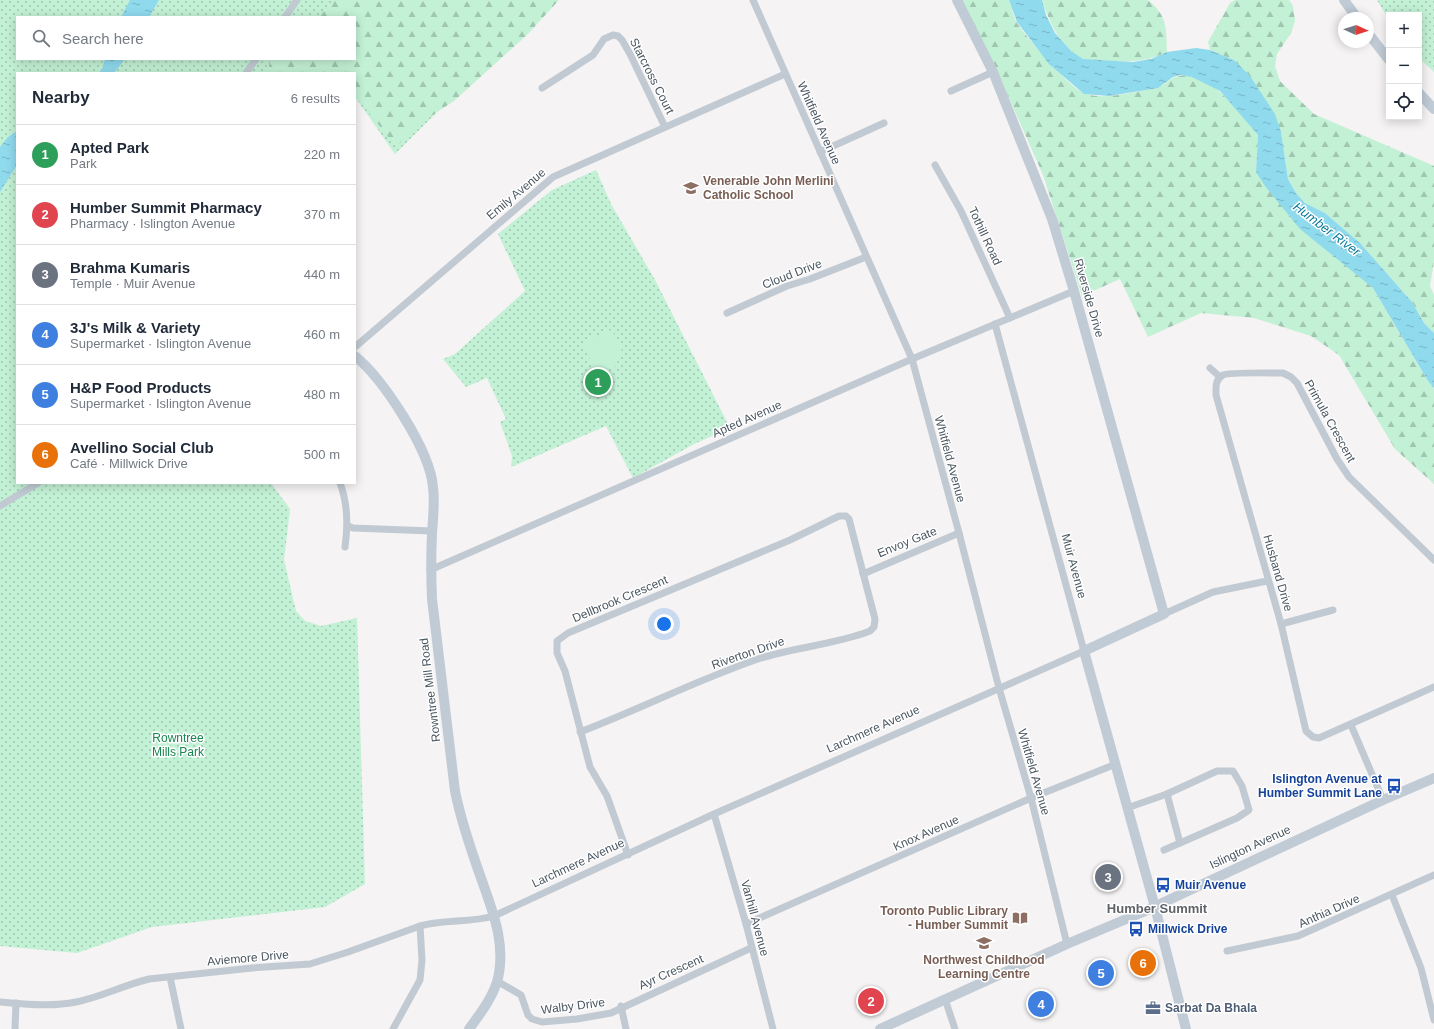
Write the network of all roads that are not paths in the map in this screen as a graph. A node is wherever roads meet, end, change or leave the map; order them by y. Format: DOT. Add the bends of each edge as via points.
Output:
graph roads {
  1 [pos="297,0"];
  2 [pos="753,0"];
  3 [pos="956,0"];
  4 [pos="1344,0"];
  5 [pos="1353,12"];
  6 [pos="286,16"];
  7 [pos="1374,41"];
  8 [pos="1386,56"];
  9 [pos="255,60"];
  10 [pos="247,72"];
  11 [pos="993,72"];
  12 [pos="785,74"];
  13 [pos="542,88"];
  14 [pos="951,91"];
  15 [pos="1422,96"];
  16 [pos="1434,109"];
  17 [pos="884,123"];
  18 [pos="665,127"];
  19 [pos="820,152"];
  20 [pos="935,165"];
  21 [pos="866,257"];
  22 [pos="1074,290"];
  23 [pos="726,313"];
  24 [pos="1010,318"];
  25 [pos="995,324"];
  26 [pos="356,346"];
  27 [pos="356,357"];
  28 [pos="912,359"];
  29 [pos="1210,368"];
  30 [pos="1221,376"];
  31 [pos="36,484"];
  32 [pos="340,484"];
  33 [pos="0,506"];
  34 [pos="348,526"];
  35 [pos="432,531"];
  36 [pos="959,533"];
  37 [pos="345,548"];
  38 [pos="1434,560"];
  39 [pos="430,570"];
  40 [pos="863,574"];
  41 [pos="1267,581"];
  42 [pos="1333,610"];
  43 [pos="1164,614"];
  44 [pos="1281,624"];
  45 [pos="1084,651"];
  46 [pos="1434,687"];
  47 [pos="999,688"];
  48 [pos="1351,725"];
  49 [pos="580,732"];
  50 [pos="1116,764"];
  51 [pos="1434,778"];
  52 [pos="1167,794"];
  53 [pos="1031,798"];
  54 [pos="1383,800"];
  55 [pos="1127,808"];
  56 [pos="714,814"];
  57 [pos="1180,843"];
  58 [pos="1164,850"];
  59 [pos="628,854"];
  60 [pos="1434,875"];
  61 [pos="1392,895"];
  62 [pos="1155,907"];
  63 [pos="494,916"];
  64 [pos="746,924"];
  65 [pos="420,926"];
  66 [pos="1067,944"];
  67 [pos="751,948"];
  68 [pos="1228,951"];
  69 [pos="170,977"];
  70 [pos="497,981"];
  71 [pos="944,999"];
  72 [pos="0,1002"];
  73 [pos="16,1003"];
  74 [pos="621,1006"];
  75 [pos="1434,1020"];
  76 [pos="15,1029"];
  77 [pos="181,1029"];
  78 [pos="393,1029"];
  79 [pos="469,1029"];
  80 [pos="626,1029"];
  81 [pos="773,1029"];
  82 [pos="880,1029"];
  83 [pos="955,1029"];
  84 [pos="1186,1029"];
  1 -- 6 [label="street"];
  2 -- 12 [label="street, Whitfield Avenue"];
  3 -- 11 [label="street, Riverside Drive"];
  4 -- 5 [label="street"];
  7 -- 8 [label="street"];
  9 -- 10 [label="street"];
  11 -- 14 [label="street"];
  11 -- 22 [label="street, Riverside Drive" via="1052,219"];
  12 -- 18 [label="street, Emily Avenue"];
  12 -- 19 [label="street, Whitfield Avenue"];
  13 -- 18 [label="street, Starcross Court" via="593,55 604,38 618,36 630,54"];
  15 -- 16 [label="street"];
  17 -- 19 [label="street"];
  18 -- 26 [label="street, Emily Avenue" via="553,177"];
  19 -- 21 [label="street, Whitfield Avenue"];
  20 -- 24 [label="street, Tothill Road" via="961,212"];
  21 -- 23 [label="street, Cloud Drive" via="787,286"];
  21 -- 28 [label="street, Whitfield Avenue"];
  22 -- 24 [label="street, Apted Avenue"];
  22 -- 43 [label="street, Riverside Drive"];
  24 -- 25 [label="street, Apted Avenue"];
  25 -- 28 [label="street, Apted Avenue"];
  25 -- 45 [label="street, Muir Avenue"];
  27 -- 35 [label="street, Rowntree Mill Road" via="400,410 426,462 434,487"];
  28 -- 36 [label="street, Whitfield Avenue"];
  28 -- 39 [label="street, Apted Avenue"];
  29 -- 30 [label="street"];
  30 -- 38 [label="street, Primula Crescent" via="1226,373 1278,373 1291,376 1349,478"];
  30 -- 41 [label="street, Husband Drive" via="1216,385 1216,395"];
  31 -- 33 [label="street"];
  32 -- 34 [label="street"];
  34 -- 35 [label="street"];
  34 -- 37 [label="street"];
  35 -- 39 [label="street, Rowntree Mill Road"];
  36 -- 40 [label="street, Envoy Gate"];
  36 -- 47 [label="street, Whitfield Avenue"];
  39 -- 63 [label="street, Rowntree Mill Road" via="459,811"];
  40 -- 49 [label="street, Riverton Drive" via="876,619 870,631 758,659"];
  40 -- 49 [label="street, Dellbrook Crescent" via="850,522 846,516 839,516 790,540 562,636 556,647 565,671"];
  41 -- 43 [label="street, Larchmere Avenue" via="1213,592"];
  41 -- 44 [label="street, Husband Drive"];
  42 -- 44 [label="street"];
  43 -- 45 [label="street, Larchmere Avenue"];
  44 -- 48 [label="street, Husband Drive" via="1306,731 1313,738 1319,738"];
  45 -- 47 [label="street, Larchmere Avenue"];
  45 -- 50 [label="street, Muir Avenue"];
  46 -- 48 [label="street"];
  47 -- 53 [label="street, Whitfield Avenue"];
  47 -- 56 [label="street, Larchmere Avenue"];
  48 -- 54 [label="street"];
  49 -- 59 [label="street, Dellbrook Crescent" via="590,767 607,796"];
  50 -- 53 [label="street, Knox Avenue"];
  50 -- 55 [label="street, Muir Avenue"];
  51 -- 54 [label="street, Islington Avenue"];
  52 -- 55 [label="street"];
  52 -- 57 [label="street"];
  52 -- 57 [label="street" via="1217,772 1233,772 1242,786 1249,810 1237,818"];
  53 -- 64 [label="street, Knox Avenue"];
  53 -- 66 [label="street, Whitfield Avenue"];
  54 -- 62 [label="street, Islington Avenue"];
  55 -- 62 [label="street, Muir Avenue"];
  56 -- 59 [label="street, Larchmere Avenue"];
  56 -- 64 [label="street, Vanhill Avenue"];
  57 -- 58 [label="street"];
  59 -- 63 [label="street, Larchmere Avenue"];
  60 -- 61 [label="street, Anthia Drive"];
  61 -- 68 [label="street, Anthia Drive" via="1298,936"];
  61 -- 75 [label="street" via="1421,968"];
  62 -- 66 [label="street, Islington Avenue"];
  62 -- 84 [label="street"];
  63 -- 65 [label="street, Aviemore Drive"];
  63 -- 70 [label="street, Rowntree Mill Road" via="500,941"];
  64 -- 67 [label="street, Vanhill Avenue"];
  65 -- 69 [label="street, Aviemore Drive" via="310,964"];
  65 -- 78 [label="street" via="420,980"];
  66 -- 71 [label="street, Islington Avenue"];
  67 -- 74 [label="street, Ayr Crescent"];
  67 -- 81 [label="street, Vanhill Avenue"];
  69 -- 73 [label="street, Aviemore Drive" via="133,983 76,1002 49,1005"];
  69 -- 77 [label="street"];
  70 -- 74 [label="street, Walby Drive" via="521,995 528,1016 537,1021 596,1016 611,1013"];
  70 -- 79 [label="street, Rowntree Mill Road" via="485,1007"];
  71 -- 82 [label="street, Islington Avenue"];
  71 -- 83 [label="street"];
  72 -- 73 [label="street, Aviemore Drive"];
  73 -- 76 [label="street"];
  74 -- 80 [label="street"];
}
